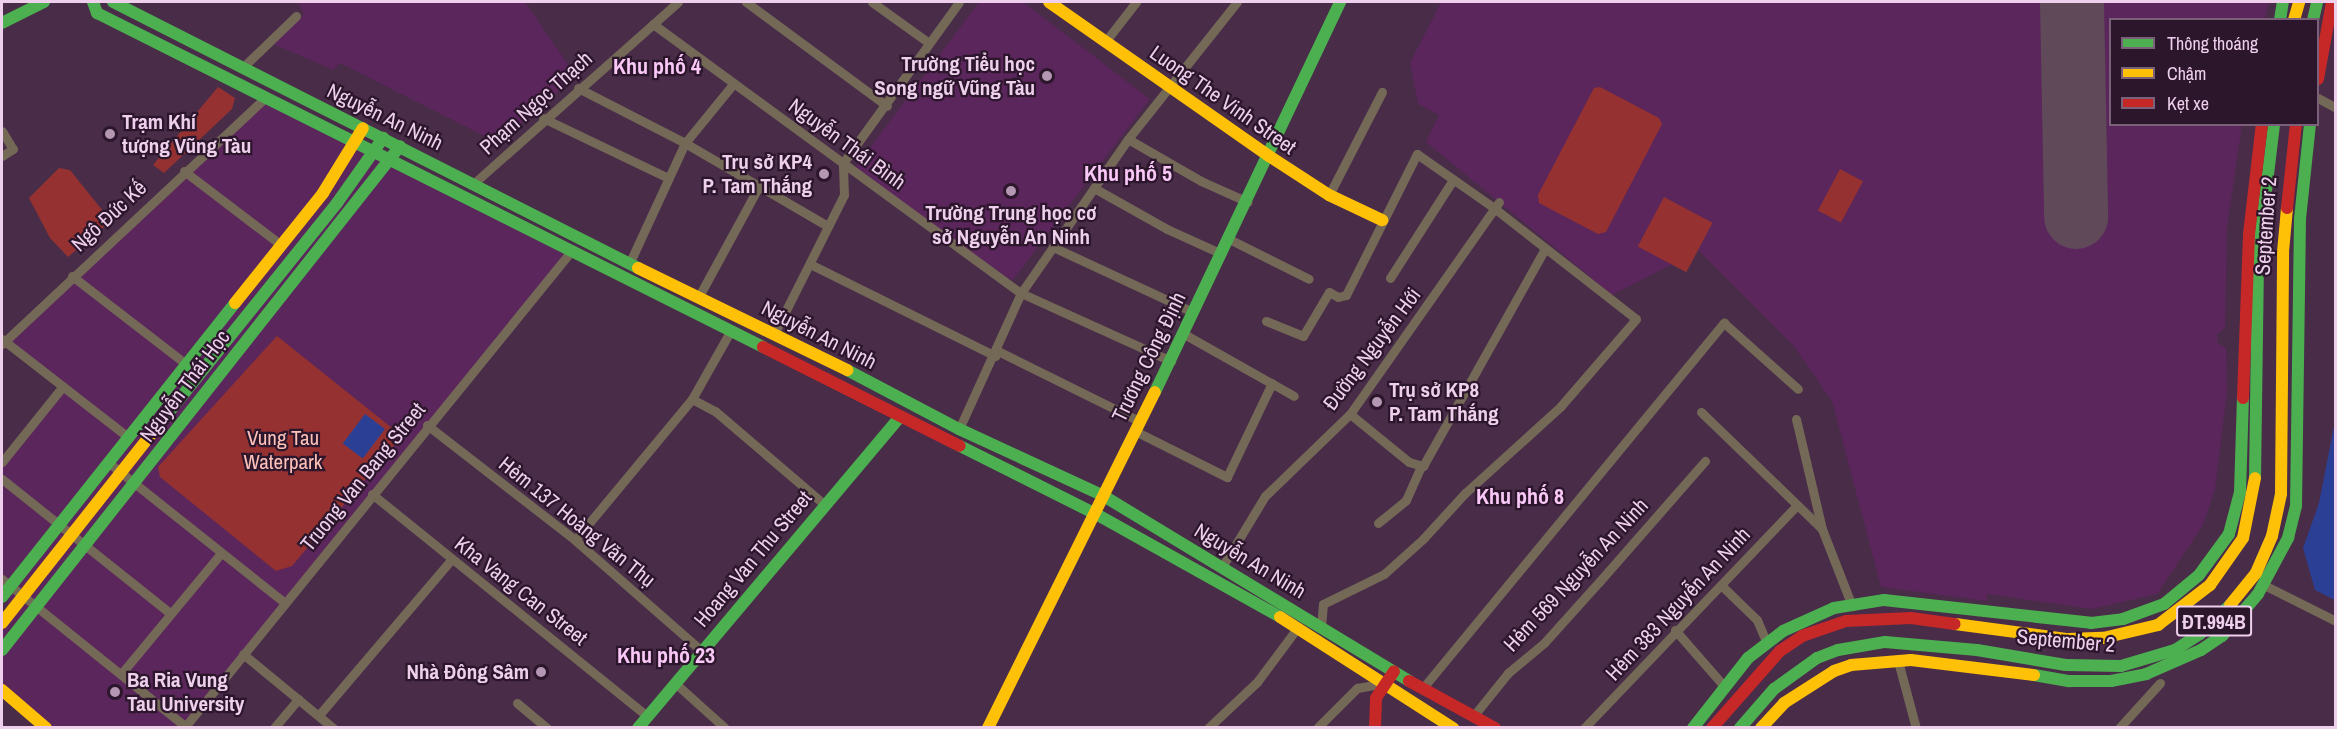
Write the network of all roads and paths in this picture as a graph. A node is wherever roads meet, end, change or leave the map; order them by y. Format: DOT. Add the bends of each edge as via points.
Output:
graph roads {
  1 [pos="44,2"];
  2 [pos="93,2"];
  3 [pos="113,2"];
  4 [pos="678,2"];
  5 [pos="746,2"];
  6 [pos="872,2"];
  7 [pos="959,2"];
  8 [pos="1049,2"];
  9 [pos="1136,2"];
  10 [pos="1237,2"];
  11 [pos="1340,2"];
  12 [pos="2283,2"];
  13 [pos="2299,2"];
  14 [pos="2317,2"];
  15 [pos="2332,2"];
  16 [pos="296,16"];
  17 [pos="2280,18"];
  18 [pos="2295,18"];
  19 [pos="2313,18"];
  20 [pos="2,23"];
  21 [pos="653,24"];
  22 [pos="1105,42"];
  23 [pos="928,43"];
  24 [pos="242,68"];
  25 [pos="2319,74"];
  26 [pos="734,83"];
  27 [pos="1170,87"];
  28 [pos="578,88"];
  29 [pos="1382,92"];
  30 [pos="266,97"];
  31 [pos="2319,99"];
  32 [pos="887,106"];
  33 [pos="2336,108"];
  34 [pos="543,118"];
  35 [pos="2262,126"];
  36 [pos="2274,126"];
  37 [pos="2296,126"];
  38 [pos="2310,126"];
  39 [pos="363,128"];
  40 [pos="2,131"];
  41 [pos="383,138"];
  42 [pos="1128,139"];
  43 [pos="356,141"];
  44 [pos="685,142"];
  45 [pos="400,147"];
  46 [pos="375,150"];
  47 [pos="2,156"];
  48 [pos="1269,156"];
  49 [pos="392,159"];
  50 [pos="843,163"];
  51 [pos="184,171"];
  52 [pos="668,178"];
  53 [pos="1454,180"];
  54 [pos="473,184"];
  55 [pos="759,186"];
  56 [pos="1094,188"];
  57 [pos="323,193"];
  58 [pos="1329,195"];
  59 [pos="1248,202"];
  60 [pos="337,203"];
  61 [pos="1497,205"];
  62 [pos="350,211"];
  63 [pos="1382,220"];
  64 [pos="826,225"];
  65 [pos="1230,239"];
  66 [pos="281,245"];
  67 [pos="1053,247"];
  68 [pos="572,250"];
  69 [pos="1544,250"];
  70 [pos="1222,254"];
  71 [pos="630,262"];
  72 [pos="810,264"];
  73 [pos="72,276"];
  74 [pos="1390,278"];
  75 [pos="1309,279"];
  76 [pos="1021,293"];
  77 [pos="698,298"];
  78 [pos="1193,312"];
  79 [pos="1266,321"];
  80 [pos="731,330"];
  81 [pos="775,332"];
  82 [pos="1184,334"];
  83 [pos="2251,340"];
  84 [pos="2283,340"];
  85 [pos="3,341"];
  86 [pos="2298,341"];
  87 [pos="997,353"];
  88 [pos="1171,361"];
  89 [pos="186,364"];
  90 [pos="1272,383"];
  91 [pos="63,386"];
  92 [pos="1798,389"];
  93 [pos="1294,396"];
  94 [pos="692,399"];
  95 [pos="1701,412"];
  96 [pos="1350,414"];
  97 [pos="900,417"];
  98 [pos="1796,419"];
  99 [pos="427,424"];
  100 [pos="1137,426"];
  101 [pos="959,429"];
  102 [pos="129,438"];
  103 [pos="142,448"];
  104 [pos="154,458"];
  105 [pos="1705,461"];
  106 [pos="2,462"];
  107 [pos="110,463"];
  108 [pos="1421,466"];
  109 [pos="123,474"];
  110 [pos="2,479"];
  111 [pos="135,484"];
  112 [pos="372,494"];
  113 [pos="1102,495"];
  114 [pos="824,504"];
  115 [pos="1797,505"];
  116 [pos="1096,514"];
  117 [pos="1378,523"];
  118 [pos="60,526"];
  119 [pos="1822,529"];
  120 [pos="73,536"];
  121 [pos="575,540"];
  122 [pos="86,547"];
  123 [pos="221,553"];
  124 [pos="452,559"];
  125 [pos="1222,567"];
  126 [pos="6,582"];
  127 [pos="2262,584"];
  128 [pos="1721,585"];
  129 [pos="2,597"];
  130 [pos="24,597"];
  131 [pos="285,603"];
  132 [pos="36,606"];
  133 [pos="1851,606"];
  134 [pos="170,613"];
  135 [pos="2336,621"];
  136 [pos="2,623"];
  137 [pos="1321,626"];
  138 [pos="1298,627"];
  139 [pos="1675,630"];
  140 [pos="1767,643"];
  141 [pos="2,650"];
  142 [pos="702,651"];
  143 [pos="243,654"];
  144 [pos="1898,661"];
  145 [pos="1394,671"];
  146 [pos="121,674"];
  147 [pos="675,683"];
  148 [pos="1385,683"];
  149 [pos="2160,683"];
  150 [pos="1724,686"];
  151 [pos="1422,688"];
  152 [pos="2,690"];
  153 [pos="298,699"];
  154 [pos="517,704"];
  155 [pos="1475,714"];
  156 [pos="319,715"];
  157 [pos="647,716"];
  158 [pos="993,726"];
  159 [pos="184,727"];
  160 [pos="46,728"];
  161 [pos="274,728"];
  162 [pos="333,728"];
  163 [pos="547,728"];
  164 [pos="638,728"];
  165 [pos="725,728"];
  166 [pos="1208,728"];
  167 [pos="1317,728"];
  168 [pos="1375,728"];
  169 [pos="1453,728"];
  170 [pos="1495,728"];
  171 [pos="1584,728"];
  172 [pos="1693,728"];
  173 [pos="1712,728"];
  174 [pos="1740,728"];
  175 [pos="1761,728"];
  176 [pos="1916,728"];
  177 [pos="2119,728"];
  1 -- 20 [label="main road"];
  2 -- 30 [label="main road, Nguyễn An Ninh" via="97,13"];
  3 -- 24 [label="main road, Nguyễn An Ninh"];
  4 -- 21 [label="street, Phạm Ngọc Thạch"];
  5 -- 32 [label="street"];
  6 -- 23 [label="street"];
  7 -- 23 [label="street"];
  8 -- 22 [label="main road, Luong The Vinh Street"];
  9 -- 22 [label="street"];
  10 -- 27 [label="street"];
  11 -- 48 [label="main road, Trương Công Định"];
  12 -- 17 [label="main road"];
  13 -- 18 [label="main road"];
  14 -- 19 [label="main road"];
  15 -- 25 [label="main road"];
  16 -- 24 [label="street"];
  21 -- 26 [label="street, Nguyễn Thái Bình"];
  21 -- 28 [label="street, Phạm Ngọc Thạch"];
  22 -- 27 [label="main road, Luong The Vinh Street"];
  23 -- 32 [label="street"];
  24 -- 39 [label="main road, Nguyễn An Ninh"];
  26 -- 44 [label="street"];
  26 -- 50 [label="street, Nguyễn Thái Bình"];
  27 -- 42 [label="street"];
  27 -- 48 [label="main road, Luong The Vinh Street"];
  28 -- 34 [label="street, Phạm Ngọc Thạch"];
  28 -- 44 [label="street"];
  29 -- 58 [label="street"];
  30 -- 43 [label="main road, Nguyễn An Ninh"];
  30 -- 51 [label="street, Ngô Đức Kế"];
  31 -- 33 [label="street"];
  32 -- 50 [label="street"];
  34 -- 52 [label="street"];
  34 -- 54 [label="street, Phạm Ngọc Thạch"];
  35 -- 83 [label="main road, September 2 / ĐT.994B" via="2249,234"];
  36 -- 83 [label="main road, September 2 / ĐT.994B"];
  37 -- 84 [label="main road, September 2 / ĐT.994B" via="2285,212"];
  38 -- 86 [label="main road, September 2 / ĐT.994B" via="2300,219"];
  39 -- 41 [label="main road, Nguyễn An Ninh"];
  39 -- 43 [label="main road, Nguyễn Thái Học"];
  40 -- 47 [label="street" via="13,149"];
  41 -- 45 [label="main road, Nguyễn An Ninh"];
  41 -- 46 [label="main road, Nguyễn Thái Học"];
  42 -- 56 [label="street"];
  42 -- 59 [label="street" via="1201,181"];
  43 -- 46 [label="main road, Nguyễn An Ninh"];
  43 -- 57 [label="main road, Nguyễn Thái Học"];
  44 -- 52 [label="street"];
  44 -- 55 [label="street"];
  45 -- 49 [label="main road, Nguyễn Thái Học"];
  45 -- 54 [label="main road, Nguyễn An Ninh"];
  46 -- 49 [label="main road, Nguyễn An Ninh"];
  46 -- 60 [label="main road, Nguyễn Thái Học"];
  48 -- 58 [label="main road, Luong The Vinh Street"];
  48 -- 59 [label="main road, Trương Công Định"];
  49 -- 62 [label="main road, Nguyễn Thái Học"];
  49 -- 68 [label="main road, Nguyễn An Ninh"];
  50 -- 64 [label="street" via="844,195"];
  50 -- 76 [label="street, Nguyễn Thái Bình"];
  51 -- 66 [label="street"];
  51 -- 73 [label="street, Ngô Đức Kế"];
  52 -- 71 [label="street"];
  53 -- 61 [label="street"];
  53 -- 63 [label="street" via="1417,154"];
  53 -- 74 [label="street"];
  54 -- 71 [label="main road, Nguyễn An Ninh"];
  55 -- 64 [label="street"];
  55 -- 77 [label="street"];
  56 -- 67 [label="street"];
  56 -- 70 [label="street"];
  57 -- 60 [label="main road"];
  57 -- 66 [label="main road, Nguyễn Thái Học"];
  58 -- 63 [label="main road, Luong The Vinh Street"];
  59 -- 65 [label="main road, Trương Công Định"];
  60 -- 62 [label="main road"];
  60 -- 103 [label="main road, Nguyễn Thái Học" via="196,374"];
  61 -- 69 [label="street"];
  61 -- 96 [label="street, Đường Nguyễn Hới"];
  62 -- 104 [label="main road, Nguyễn Thái Học" via="236,348"];
  63 -- 79 [label="street" via="1351,287 1341,297 1329,292 1305,335 1292,335"];
  64 -- 72 [label="street"];
  65 -- 70 [label="main road, Trương Công Định"];
  65 -- 75 [label="street"];
  66 -- 89 [label="main road, Nguyễn Thái Học"];
  67 -- 76 [label="street"];
  67 -- 78 [label="street"];
  68 -- 80 [label="main road, Nguyễn An Ninh"];
  68 -- 99 [label="street, Truong Van Bang Street"];
  69 -- 108 [label="street"];
  69 -- 137 [label="street" via="1636,319 1560,407 1465,493 1423,539 1384,574 1323,604"];
  70 -- 78 [label="main road, Trương Công Định"];
  71 -- 77 [label="main road, Nguyễn An Ninh"];
  72 -- 81 [label="street"];
  72 -- 87 [label="street"];
  73 -- 85 [label="street, Ngô Đức Kế"];
  73 -- 89 [label="street"];
  76 -- 87 [label="street"];
  76 -- 88 [label="street, Nguyễn Thái Bình"];
  77 -- 81 [label="main road, Nguyễn An Ninh"];
  78 -- 82 [label="main road, Trương Công Định"];
  80 -- 94 [label="street"];
  80 -- 97 [label="main road, Nguyễn An Ninh"];
  81 -- 101 [label="main road, Nguyễn An Ninh"];
  82 -- 88 [label="main road, Trương Công Định"];
  82 -- 90 [label="street"];
  83 -- 84 [label="main road"];
  83 -- 133 [label="main road, September 2 / ĐT.994B" via="2235,515 2229,534 2211,562 2172,598 2143,613 2091,623 1895,601"];
  83 -- 173 [label="main road, September 2 / ĐT.994B" via="2256,478 2243,538 2210,585 2178,613 2158,625 2134,632 2068,639 1911,618 1846,621 1802,636 1780,651"];
  84 -- 86 [label="main road"];
  84 -- 174 [label="main road, September 2 / ĐT.994B" via="2281,494 2272,536 2252,578 2200,634 2175,650 2121,666 2066,664 1977,650 1893,643 1861,645 1817,658 1774,690"];
  85 -- 91 [label="street"];
  86 -- 127 [label="main road, September 2 / ĐT.994B" via="2296,506 2288,538"];
  87 -- 100 [label="street"];
  87 -- 101 [label="street"];
  88 -- 100 [label="main road, Trương Công Định"];
  89 -- 102 [label="main road, Nguyễn Thái Học"];
  90 -- 93 [label="street"];
  90 -- 100 [label="street" via="1230,475 1220,476"];
  91 -- 102 [label="street"];
  91 -- 106 [label="street"];
  92 -- 151 [label="street" via="1724,323"];
  94 -- 114 [label="street" via="715,411"];
  94 -- 121 [label="street"];
  95 -- 115 [label="street"];
  96 -- 108 [label="street" via="1409,462"];
  96 -- 125 [label="street, Đường Nguyễn Hới" via="1265,496"];
  97 -- 114 [label="main road, Hoang Van Thu Street"];
  97 -- 116 [label="main road, Nguyễn An Ninh"];
  98 -- 119 [label="street"];
  99 -- 112 [label="street, Truong Van Bang Street"];
  99 -- 121 [label="street, Hẻm 137 Hoàng Văn Thụ"];
  100 -- 113 [label="main road, Trương Công Định"];
  101 -- 113 [label="main road, Nguyễn An Ninh"];
  102 -- 103 [label="main road"];
  102 -- 107 [label="main road, Nguyễn Thái Học"];
  103 -- 104 [label="main road"];
  103 -- 109 [label="main road, Nguyễn Thái Học"];
  104 -- 111 [label="main road, Nguyễn Thái Học"];
  105 -- 155 [label="street, Hẻm 569 Nguyễn An Ninh" via="1544,643 1509,673"];
  107 -- 109 [label="street"];
  107 -- 118 [label="main road, Nguyễn Thái Học"];
  108 -- 117 [label="street" via="1406,500"];
  109 -- 111 [label="street"];
  109 -- 120 [label="main road, Nguyễn Thái Học"];
  110 -- 118 [label="street"];
  111 -- 122 [label="main road, Nguyễn Thái Học"];
  111 -- 123 [label="street"];
  112 -- 124 [label="street, Kha Vang Can Street"];
  112 -- 131 [label="street, Truong Van Bang Street"];
  113 -- 116 [label="main road, Trương Công Định"];
  113 -- 125 [label="main road, Nguyễn An Ninh"];
  114 -- 142 [label="main road, Hoang Van Thu Street"];
  115 -- 119 [label="street"];
  115 -- 128 [label="street, Hẻm 383 Nguyễn An Ninh"];
  116 -- 138 [label="main road, Nguyễn An Ninh"];
  116 -- 158 [label="main road, Trương Công Định"];
  118 -- 120 [label="street"];
  118 -- 126 [label="main road, Nguyễn Thái Học"];
  119 -- 133 [label="street"];
  120 -- 122 [label="street"];
  120 -- 130 [label="main road, Nguyễn Thái Học"];
  121 -- 142 [label="street, Hẻm 137 Hoàng Văn Thụ"];
  122 -- 132 [label="main road, Nguyễn Thái Học"];
  122 -- 134 [label="street"];
  123 -- 131 [label="street"];
  123 -- 134 [label="street"];
  124 -- 156 [label="street"];
  124 -- 157 [label="street, Kha Vang Can Street"];
  125 -- 137 [label="main road, Nguyễn An Ninh"];
  126 -- 129 [label="main road, Nguyễn Thái Học"];
  126 -- 130 [label="street"];
  127 -- 135 [label="street"];
  127 -- 144 [label="main road, September 2 / ĐT.994B" via="2222,636 2201,650 2146,674 2111,681 2069,681 1980,666"];
  128 -- 139 [label="street, Hẻm 383 Nguyễn An Ninh"];
  128 -- 140 [label="street" via="1757,620"];
  130 -- 132 [label="street"];
  130 -- 136 [label="main road, Nguyễn Thái Học"];
  131 -- 143 [label="street, Truong Van Bang Street"];
  132 -- 141 [label="main road, Nguyễn Thái Học"];
  132 -- 146 [label="street"];
  133 -- 140 [label="main road, September 2 / ĐT.994B" via="1813,617"];
  134 -- 146 [label="street"];
  137 -- 145 [label="main road, Nguyễn An Ninh"];
  138 -- 148 [label="main road, Nguyễn An Ninh"];
  138 -- 166 [label="street" via="1248,693"];
  139 -- 150 [label="street"];
  139 -- 171 [label="street, Hẻm 383 Nguyễn An Ninh"];
  140 -- 150 [label="main road, September 2 / ĐT.994B"];
  142 -- 147 [label="main road, Hoang Van Thu Street"];
  143 -- 153 [label="street"];
  143 -- 159 [label="street, Truong Van Bang Street"];
  144 -- 175 [label="main road, September 2 / ĐT.994B" via="1866,662 1834,671 1784,704"];
  144 -- 176 [label="street"];
  145 -- 148 [label="main road"];
  145 -- 151 [label="main road, Nguyễn An Ninh"];
  146 -- 159 [label="street"];
  147 -- 157 [label="main road, Hoang Van Thu Street"];
  147 -- 165 [label="street"];
  148 -- 167 [label="street" via="1357,688"];
  148 -- 168 [label="main road" via="1373,709"];
  148 -- 169 [label="main road, Nguyễn An Ninh"];
  149 -- 177 [label="street"];
  150 -- 172 [label="main road, September 2 / ĐT.994B"];
  151 -- 155 [label="main road, Nguyễn An Ninh"];
  152 -- 160 [label="main road"];
  153 -- 156 [label="street"];
  153 -- 161 [label="street"];
  154 -- 163 [label="street"];
  155 -- 170 [label="main road, Nguyễn An Ninh"];
  156 -- 162 [label="street"];
  157 -- 164 [label="main road, Hoang Van Thu Street"];
}
